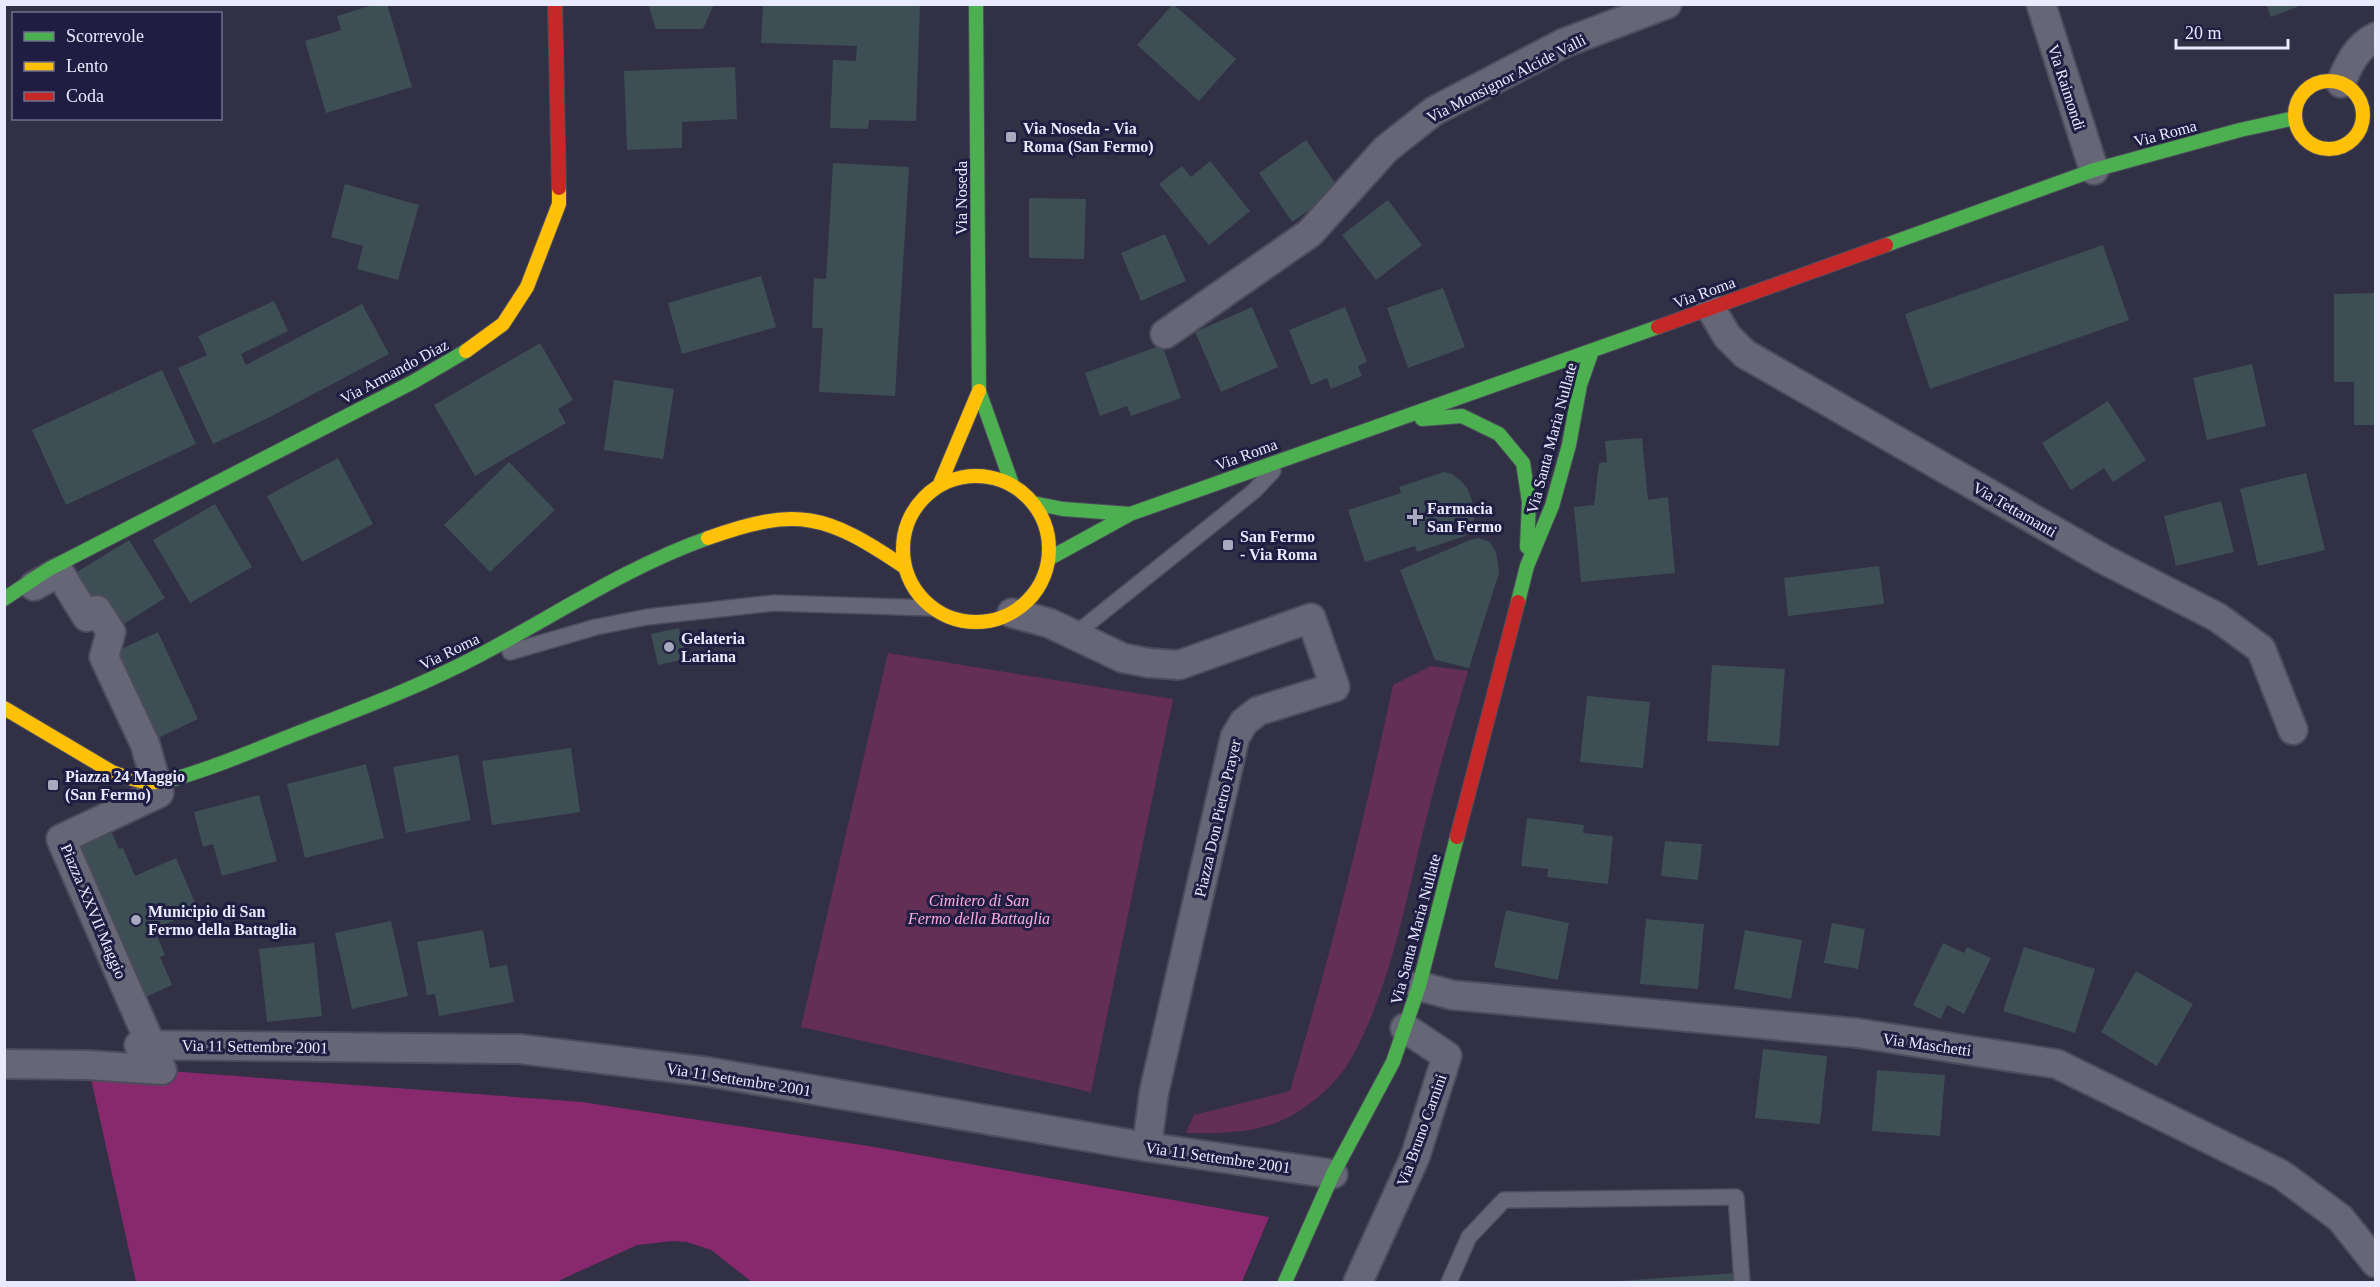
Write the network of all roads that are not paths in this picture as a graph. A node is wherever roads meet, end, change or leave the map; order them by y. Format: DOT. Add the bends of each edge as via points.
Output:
graph roads {
  1 [pos="555,4"];
  2 [pos="976,4"];
  3 [pos="1667,4"];
  4 [pos="2041,4"];
  5 [pos="2376,38"];
  6 [pos="2341,83"];
  7 [pos="2369,115"];
  8 [pos="2295,118"];
  9 [pos="2094,170"];
  10 [pos="1710,307"];
  11 [pos="1165,334"];
  12 [pos="1592,351"];
  13 [pos="979,391"];
  14 [pos="1388,421"];
  15 [pos="1285,458"];
  16 [pos="1012,484"];
  17 [pos="939,486"];
  18 [pos="1033,502"];
  19 [pos="1130,514"];
  20 [pos="1050,558"];
  21 [pos="903,566"];
  22 [pos="1527,566"];
  23 [pos="4,600"];
  24 [pos="931,608"];
  25 [pos="1012,613"];
  26 [pos="1074,634"];
  27 [pos="444,673"];
  28 [pos="4,708"];
  29 [pos="2293,730"];
  30 [pos="155,783"];
  31 [pos="1419,986"];
  32 [pos="1405,1028"];
  33 [pos="145,1045"];
  34 [pos="4,1064"];
  35 [pos="1147,1146"];
  36 [pos="1333,1173"];
  37 [pos="2376,1263"];
  38 [pos="1285,1282"];
  39 [pos="1358,1282"];
  40 [pos="1449,1282"];
  41 [pos="1742,1282"];
  1 -- 23 [label="main road, Via Armando Diaz" via="559,204 527,287 503,324 473,347 413,382 49,569"];
  2 -- 13 [label="main road, Via Noseda"];
  3 -- 11 [label="street, Via Monsignor Alcide Valli" via="1564,43 1434,111 1386,149 1310,233"];
  4 -- 9 [label="street, Via Raimondi"];
  5 -- 6 [label="street" via="2366,42 2348,65"];
  6 -- 7 [label="main road" via="2357,96"];
  6 -- 8 [label="main road" via="2330,81 2309,88 2301,96"];
  7 -- 8 [label="main road" via="2350,142 2330,149 2310,144 2297,128"];
  8 -- 9 [label="main road, Via Roma"];
  9 -- 10 [label="main road, Via Roma"];
  10 -- 12 [label="main road, Via Roma"];
  10 -- 29 [label="street, Via Tettamanti" via="1727,336 1745,354 2103,559 2217,617 2261,649"];
  12 -- 14 [label="main road, Via Roma"];
  12 -- 22 [label="main road, Via Santa Maria Nullate" via="1552,506"];
  13 -- 16 [label="main road, Via Noseda"];
  13 -- 17 [label="main road, Via Noseda"];
  14 -- 15 [label="main road, Via Roma"];
  14 -- 22 [label="main road, Via Santa Maria Nullate" via="1462,416 1499,434 1523,463 1529,502"];
  15 -- 19 [label="main road, Via Roma"];
  15 -- 26 [label="lane" via="1254,491"];
  16 -- 17 [label="main road" via="971,475"];
  16 -- 18 [label="main road"];
  17 -- 21 [label="main road" via="927,492 908,519 902,543"];
  18 -- 19 [label="main road, Via Roma" via="1063,509"];
  18 -- 20 [label="main road" via="1049,538"];
  19 -- 20 [label="main road, Via Roma"];
  20 -- 25 [label="main road" via="1030,599"];
  21 -- 24 [label="main road" via="912,587"];
  21 -- 27 [label="main road, Via Roma" via="868,542 823,521 785,518 739,527 688,543 626,571"];
  22 -- 31 [label="main road, Via Santa Maria Nullate"];
  23 -- 30 [label="street" via="59,572 87,617 98,610 111,632 104,657 145,744"];
  24 -- 25 [label="main road" via="961,621 986,622"];
  24 -- 27 [label="lane" via="774,603 647,617 596,627"];
  25 -- 26 [label="street, Piazza Don Pietro Prayer"];
  26 -- 35 [label="street, Piazza Don Pietro Prayer" via="1123,658 1179,665 1311,618 1335,687 1258,711 1244,722 1235,737 1154,1092"];
  27 -- 30 [label="main road, Via Roma" via="205,771"];
  28 -- 30 [label="main road, Via Roma" via="22,715 118,775"];
  30 -- 33 [label="street, Piazza XXVII Maggio" via="159,793 61,838"];
  31 -- 32 [label="main road, Via Santa Maria Nullate"];
  31 -- 37 [label="street, Via Maschetti" via="1452,995 1857,1033 2056,1064 2282,1175 2340,1218"];
  32 -- 36 [label="main road, Via Santa Maria Nullate" via="1393,1062"];
  32 -- 39 [label="street, Via Bruno Carnini" via="1448,1056 1415,1157"];
  33 -- 34 [label="street, Piazza XXVII Maggio" via="162,1070"];
  33 -- 35 [label="street, Via 11 Settembre 2001" via="520,1049 709,1072"];
  35 -- 36 [label="street, Via 11 Settembre 2001"];
  36 -- 38 [label="main road, Via Santa Maria Nullate"];
  40 -- 41 [label="lane" via="1469,1237 1504,1200 1736,1197"];
}
